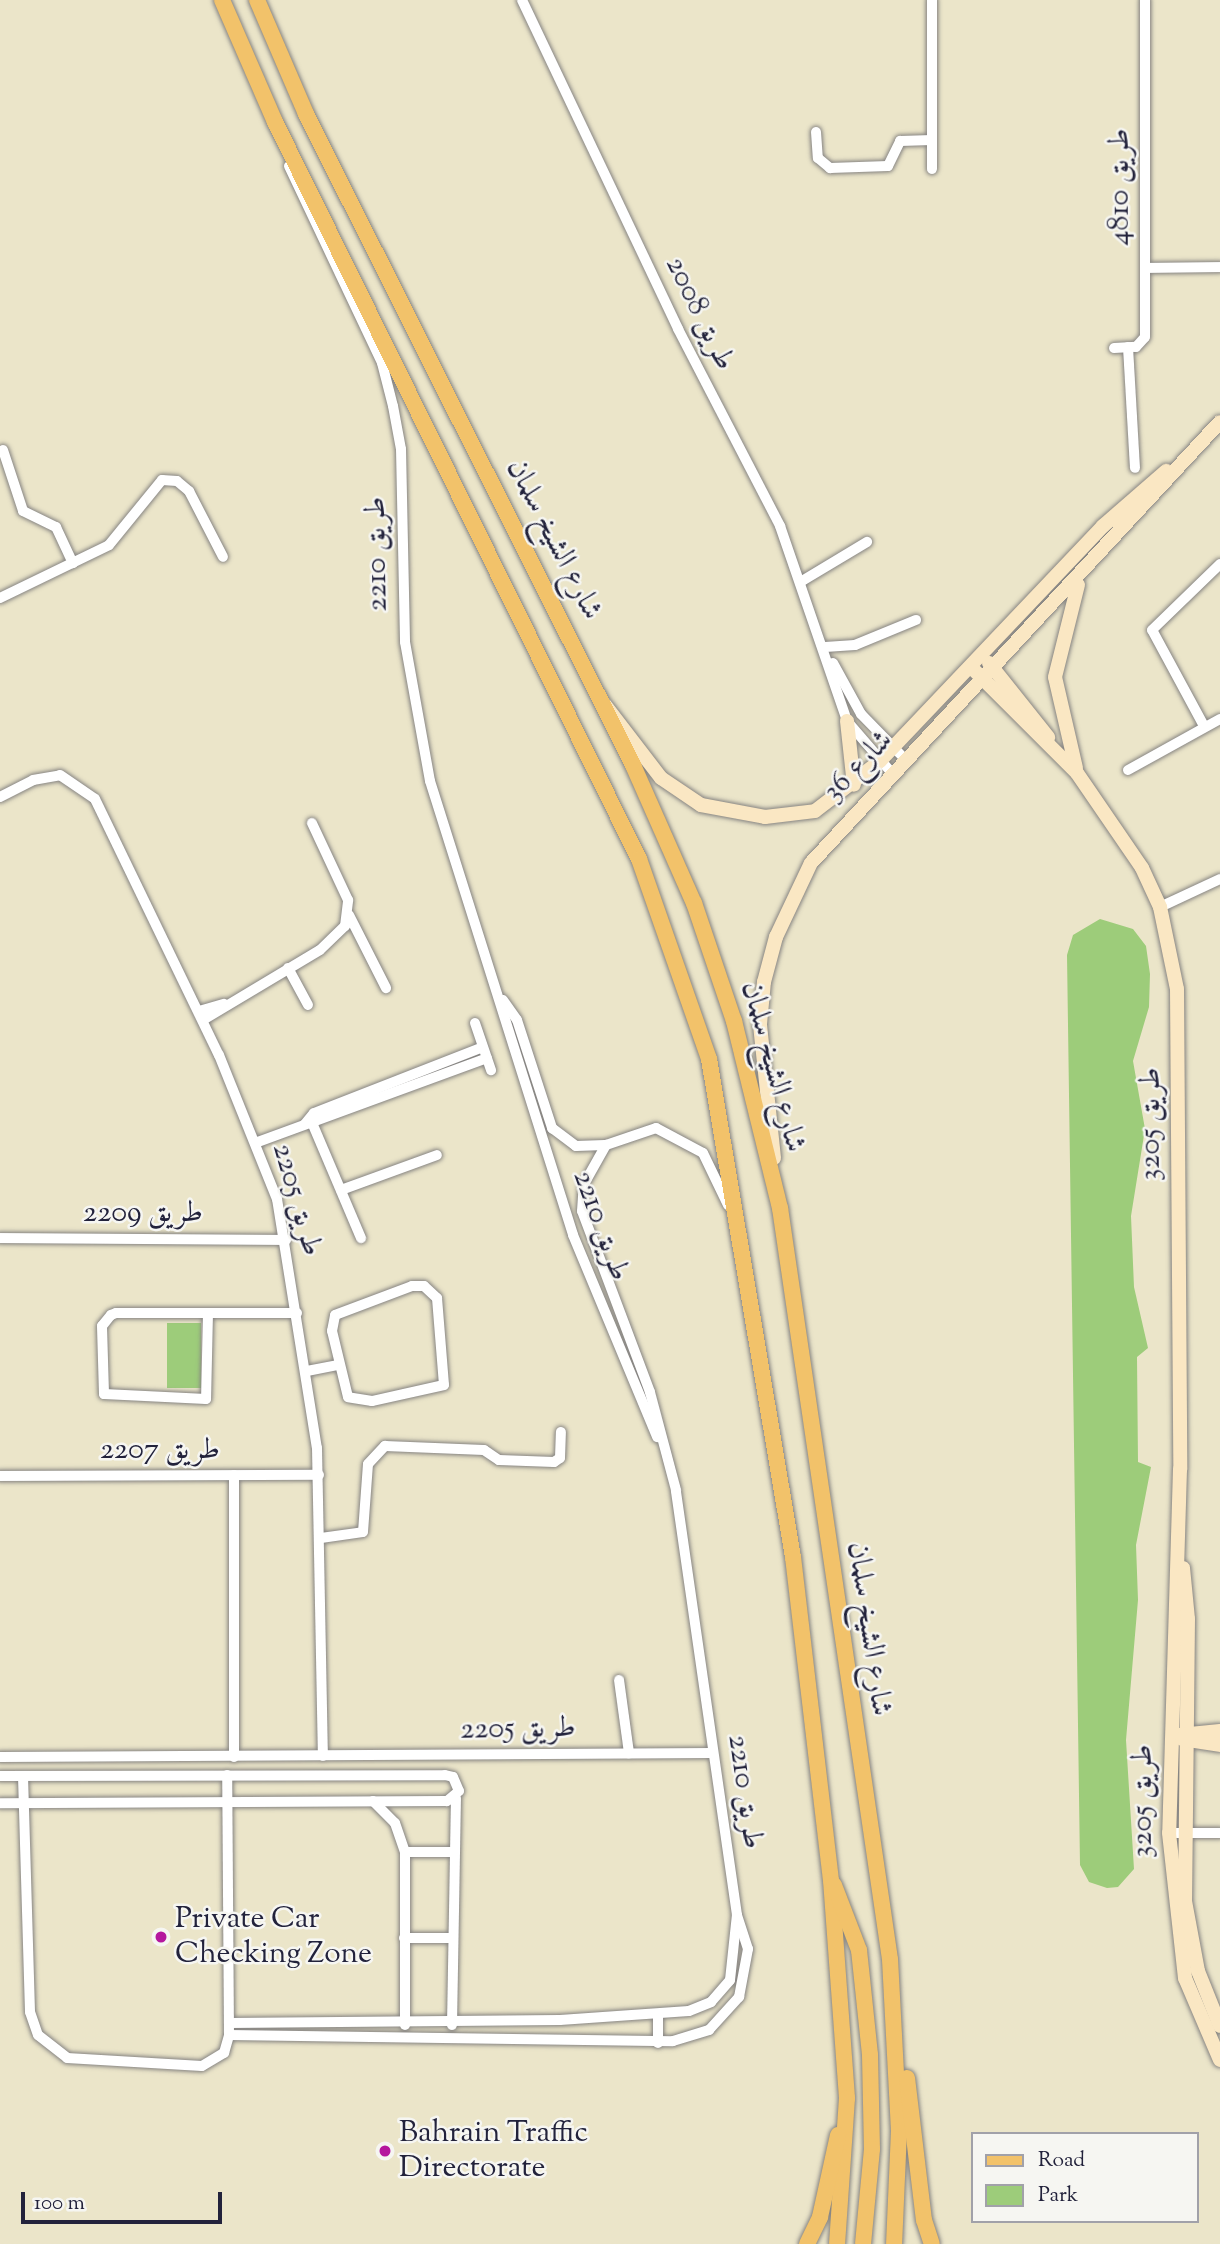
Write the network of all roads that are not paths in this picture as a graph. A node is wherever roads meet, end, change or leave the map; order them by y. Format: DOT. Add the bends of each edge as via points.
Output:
graph roads {
  1 [pos="222,0"];
  2 [pos="257,0"];
  3 [pos="523,0"];
  4 [pos="932,0"];
  5 [pos="1145,0"];
  6 [pos="275,122"];
  7 [pos="816,132"];
  8 [pos="932,140"];
  9 [pos="932,169"];
  10 [pos="1146,268"];
  11 [pos="1220,268"];
  12 [pos="1128,347"];
  13 [pos="1114,348"];
  14 [pos="1220,422"];
  15 [pos="4,449"];
  16 [pos="1192,451"];
  17 [pos="1135,468"];
  18 [pos="867,542"];
  19 [pos="223,557"];
  20 [pos="73,563"];
  21 [pos="1220,564"];
  22 [pos="1082,574"];
  23 [pos="802,581"];
  24 [pos="0,598"];
  25 [pos="916,620"];
  26 [pos="825,649"];
  27 [pos="984,657"];
  28 [pos="972,668"];
  29 [pos="990,675"];
  30 [pos="605,705"];
  31 [pos="1220,719"];
  32 [pos="847,721"];
  33 [pos="1204,726"];
  34 [pos="893,747"];
  35 [pos="904,758"];
  36 [pos="880,761"];
  37 [pos="1128,770"];
  38 [pos="891,772"];
  39 [pos="1077,773"];
  40 [pos="854,785"];
  41 [pos="0,797"];
  42 [pos="312,823"];
  43 [pos="1220,879"];
  44 [pos="1160,907"];
  45 [pos="349,915"];
  46 [pos="288,968"];
  47 [pos="386,988"];
  48 [pos="499,996"];
  49 [pos="308,1005"];
  50 [pos="201,1015"];
  51 [pos="475,1023"];
  52 [pos="485,1052"];
  53 [pos="491,1070"];
  54 [pos="309,1124"];
  55 [pos="255,1143"];
  56 [pos="606,1145"];
  57 [pos="437,1155"];
  58 [pos="341,1190"];
  59 [pos="780,1208"];
  60 [pos="0,1238"];
  61 [pos="361,1238"];
  62 [pos="286,1240"];
  63 [pos="748,1267"];
  64 [pos="208,1313"];
  65 [pos="297,1313"];
  66 [pos="338,1365"];
  67 [pos="307,1371"];
  68 [pos="561,1432"];
  69 [pos="670,1468"];
  70 [pos="234,1475"];
  71 [pos="319,1475"];
  72 [pos="0,1476"];
  73 [pos="1179,1535"];
  74 [pos="320,1538"];
  75 [pos="619,1679"];
  76 [pos="1171,1691"];
  77 [pos="1220,1731"];
  78 [pos="1186,1737"];
  79 [pos="1220,1745"];
  80 [pos="713,1753"];
  81 [pos="629,1754"];
  82 [pos="1170,1754"];
  83 [pos="234,1756"];
  84 [pos="323,1756"];
  85 [pos="0,1757"];
  86 [pos="0,1776"];
  87 [pos="23,1776"];
  88 [pos="227,1776"];
  89 [pos="456,1798"];
  90 [pos="228,1801"];
  91 [pos="373,1801"];
  92 [pos="0,1803"];
  93 [pos="23,1803"];
  94 [pos="1169,1833"];
  95 [pos="1220,1833"];
  96 [pos="1185,1834"];
  97 [pos="405,1853"];
  98 [pos="452,1853"];
  99 [pos="831,1880"];
  100 [pos="737,1915"];
  101 [pos="404,1938"];
  102 [pos="452,1938"];
  103 [pos="658,2014"];
  104 [pos="452,2020"];
  105 [pos="544,2020"];
  106 [pos="405,2021"];
  107 [pos="229,2022"];
  108 [pos="314,2022"];
  109 [pos="1220,2026"];
  110 [pos="314,2034"];
  111 [pos="405,2034"];
  112 [pos="452,2034"];
  113 [pos="229,2035"];
  114 [pos="544,2036"];
  115 [pos="898,2037"];
  116 [pos="658,2043"];
  117 [pos="1220,2060"];
  118 [pos="847,2098"];
  119 [pos="807,2244"];
  120 [pos="837,2244"];
  121 [pos="863,2244"];
  122 [pos="894,2244"];
  123 [pos="932,2244"];
  1 -- 6 [label="main road, شارع الشيخ سلمان"];
  2 -- 30 [label="main road, شارع الشيخ سلمان" via="306,114"];
  3 -- 23 [label="street, طريق 2008"];
  4 -- 8 [label="street"];
  5 -- 10 [label="street, طريق 4810"];
  6 -- 48 [label="street, طريق 2210" via="388,384 401,449 411,689 430,781"];
  6 -- 63 [label="main road, شارع الشيخ سلمان" via="639,859 709,1059"];
  7 -- 8 [label="street" via="818,158 830,168 888,166 900,141"];
  8 -- 9 [label="street"];
  10 -- 11 [label="street"];
  10 -- 12 [label="street, طريق 4810" via="1145,337"];
  12 -- 13 [label="street"];
  12 -- 17 [label="street"];
  14 -- 16 [label="street, شارع 36"];
  15 -- 20 [label="street" via="23,511 56,527"];
  16 -- 22 [label="street, شارع 36"];
  16 -- 27 [label="street, شارع 36" via="1103,526"];
  18 -- 23 [label="street"];
  19 -- 20 [label="street" via="189,491 170,479 150,488 117,538"];
  20 -- 24 [label="street"];
  21 -- 33 [label="street" via="1152,630"];
  22 -- 29 [label="street, شارع 36"];
  22 -- 39 [label="street" via="1055,677"];
  23 -- 26 [label="street, طريق 2008"];
  25 -- 26 [label="street" via="855,645"];
  26 -- 32 [label="street, طريق 2008"];
  26 -- 34 [label="street, طريق 2008" via="861,714"];
  27 -- 28 [label="street, شارع 36"];
  27 -- 29 [label="street"];
  28 -- 29 [label="street"];
  28 -- 34 [label="street, شارع 36"];
  29 -- 35 [label="street, شارع 36"];
  29 -- 39 [label="street, طريق 3205"];
  30 -- 40 [label="street, شارع 36" via="661,778 701,806 749,816 801,815 830,804"];
  30 -- 59 [label="main road, شارع الشيخ سلمان" via="694,903 734,1021"];
  31 -- 33 [label="street"];
  32 -- 36 [label="street, طريق 2008"];
  32 -- 40 [label="street"];
  33 -- 37 [label="street"];
  34 -- 35 [label="street, طريق 2008"];
  34 -- 36 [label="street, شارع 36"];
  35 -- 38 [label="street, شارع 36"];
  36 -- 38 [label="street, طريق 2008"];
  36 -- 40 [label="street, شارع 36"];
  38 -- 59 [label="street, شارع 36" via="811,863 776,937 764,982 760,1024"];
  39 -- 44 [label="street, طريق 3205" via="1142,868"];
  41 -- 50 [label="street, طريق 2205" via="48,776 86,788"];
  42 -- 45 [label="street"];
  43 -- 44 [label="street"];
  44 -- 73 [label="street, طريق 3205" via="1177,989"];
  45 -- 46 [label="street" via="328,944"];
  45 -- 47 [label="street"];
  46 -- 49 [label="street"];
  46 -- 50 [label="street"];
  48 -- 56 [label="street, طريق 2210" via="517,1020 552,1128 576,1146"];
  48 -- 69 [label="street, طريق 2210" via="573,1235"];
  50 -- 55 [label="street, طريق 2205"];
  51 -- 52 [label="street"];
  52 -- 53 [label="street"];
  52 -- 54 [label="street"];
  54 -- 55 [label="street"];
  54 -- 58 [label="street"];
  55 -- 62 [label="street, طريق 2205"];
  56 -- 63 [label="street, طريق 2210" via="656,1128 692,1144 718,1175"];
  56 -- 69 [label="street, طريق 2210" via="584,1184 582,1212 650,1392"];
  57 -- 58 [label="street"];
  58 -- 61 [label="street"];
  59 -- 115 [label="main road, شارع الشيخ سلمان"];
  60 -- 62 [label="street, طريق 2209"];
  62 -- 65 [label="street, طريق 2205"];
  63 -- 99 [label="main road, شارع الشيخ سلمان" via="793,1557"];
  64 -- 64 [label="street" via="107,1318 104,1394 206,1399"];
  64 -- 65 [label="street"];
  65 -- 67 [label="street, طريق 2205"];
  66 -- 66 [label="street" via="343,1391 358,1400 427,1394 444,1385 448,1371 432,1290 412,1286 341,1311 332,1331"];
  66 -- 67 [label="street"];
  67 -- 71 [label="street, طريق 2205"];
  68 -- 74 [label="street" via="560,1458 554,1462 499,1460 484,1450 385,1446 368,1464 363,1532"];
  69 -- 80 [label="street, طريق 2210"];
  70 -- 71 [label="street, طريق 2207"];
  70 -- 72 [label="street, طريق 2207"];
  70 -- 83 [label="street"];
  71 -- 74 [label="street, طريق 2205"];
  73 -- 76 [label="street, طريق 3205"];
  73 -- 78 [label="street, طريق 3205" via="1188,1619"];
  74 -- 84 [label="street, طريق 2205"];
  75 -- 81 [label="street"];
  76 -- 78 [label="street"];
  76 -- 82 [label="street, طريق 3205"];
  77 -- 78 [label="street"];
  78 -- 79 [label="street"];
  78 -- 82 [label="street"];
  78 -- 96 [label="street, طريق 3205"];
  80 -- 81 [label="street, طريق 2205"];
  80 -- 100 [label="street, طريق 2210"];
  81 -- 84 [label="street, طريق 2205"];
  82 -- 94 [label="street, طريق 3205"];
  83 -- 84 [label="street, طريق 2205"];
  83 -- 85 [label="street, طريق 2205"];
  86 -- 87 [label="street"];
  87 -- 88 [label="street"];
  87 -- 93 [label="street"];
  88 -- 89 [label="street" via="445,1775 459,1783"];
  88 -- 90 [label="street"];
  89 -- 91 [label="street"];
  89 -- 98 [label="street"];
  90 -- 91 [label="street"];
  90 -- 93 [label="street"];
  90 -- 107 [label="street"];
  91 -- 97 [label="street" via="395,1823"];
  92 -- 93 [label="street"];
  93 -- 113 [label="street" via="30,2012 46,2045 75,2059 202,2066 224,2053"];
  94 -- 96 [label="street"];
  94 -- 117 [label="street, طريق 3205" via="1185,1978"];
  95 -- 96 [label="street"];
  96 -- 109 [label="street, طريق 3205" via="1189,1924 1198,1971"];
  97 -- 98 [label="street"];
  97 -- 101 [label="street"];
  98 -- 102 [label="street"];
  99 -- 118 [label="main road, شارع الشيخ سلمان"];
  99 -- 121 [label="main road" via="856,1936 867,2021 872,2149"];
  100 -- 103 [label="street" via="725,1988 703,2007"];
  100 -- 116 [label="street" via="748,1949 739,1997 709,2030"];
  101 -- 102 [label="street"];
  101 -- 106 [label="street"];
  102 -- 104 [label="street"];
  103 -- 105 [label="street"];
  103 -- 116 [label="street"];
  104 -- 105 [label="street"];
  104 -- 106 [label="street"];
  104 -- 112 [label="street"];
  105 -- 114 [label="street"];
  106 -- 108 [label="street"];
  106 -- 111 [label="street"];
  107 -- 108 [label="street"];
  107 -- 113 [label="street"];
  108 -- 110 [label="street"];
  110 -- 111 [label="street"];
  110 -- 113 [label="street"];
  111 -- 112 [label="street"];
  112 -- 114 [label="street"];
  114 -- 116 [label="street"];
  115 -- 122 [label="main road, شارع الشيخ سلمان"];
  115 -- 123 [label="main road"];
  118 -- 119 [label="main road" via="820,2217"];
  118 -- 120 [label="main road, شارع الشيخ سلمان"];
}
